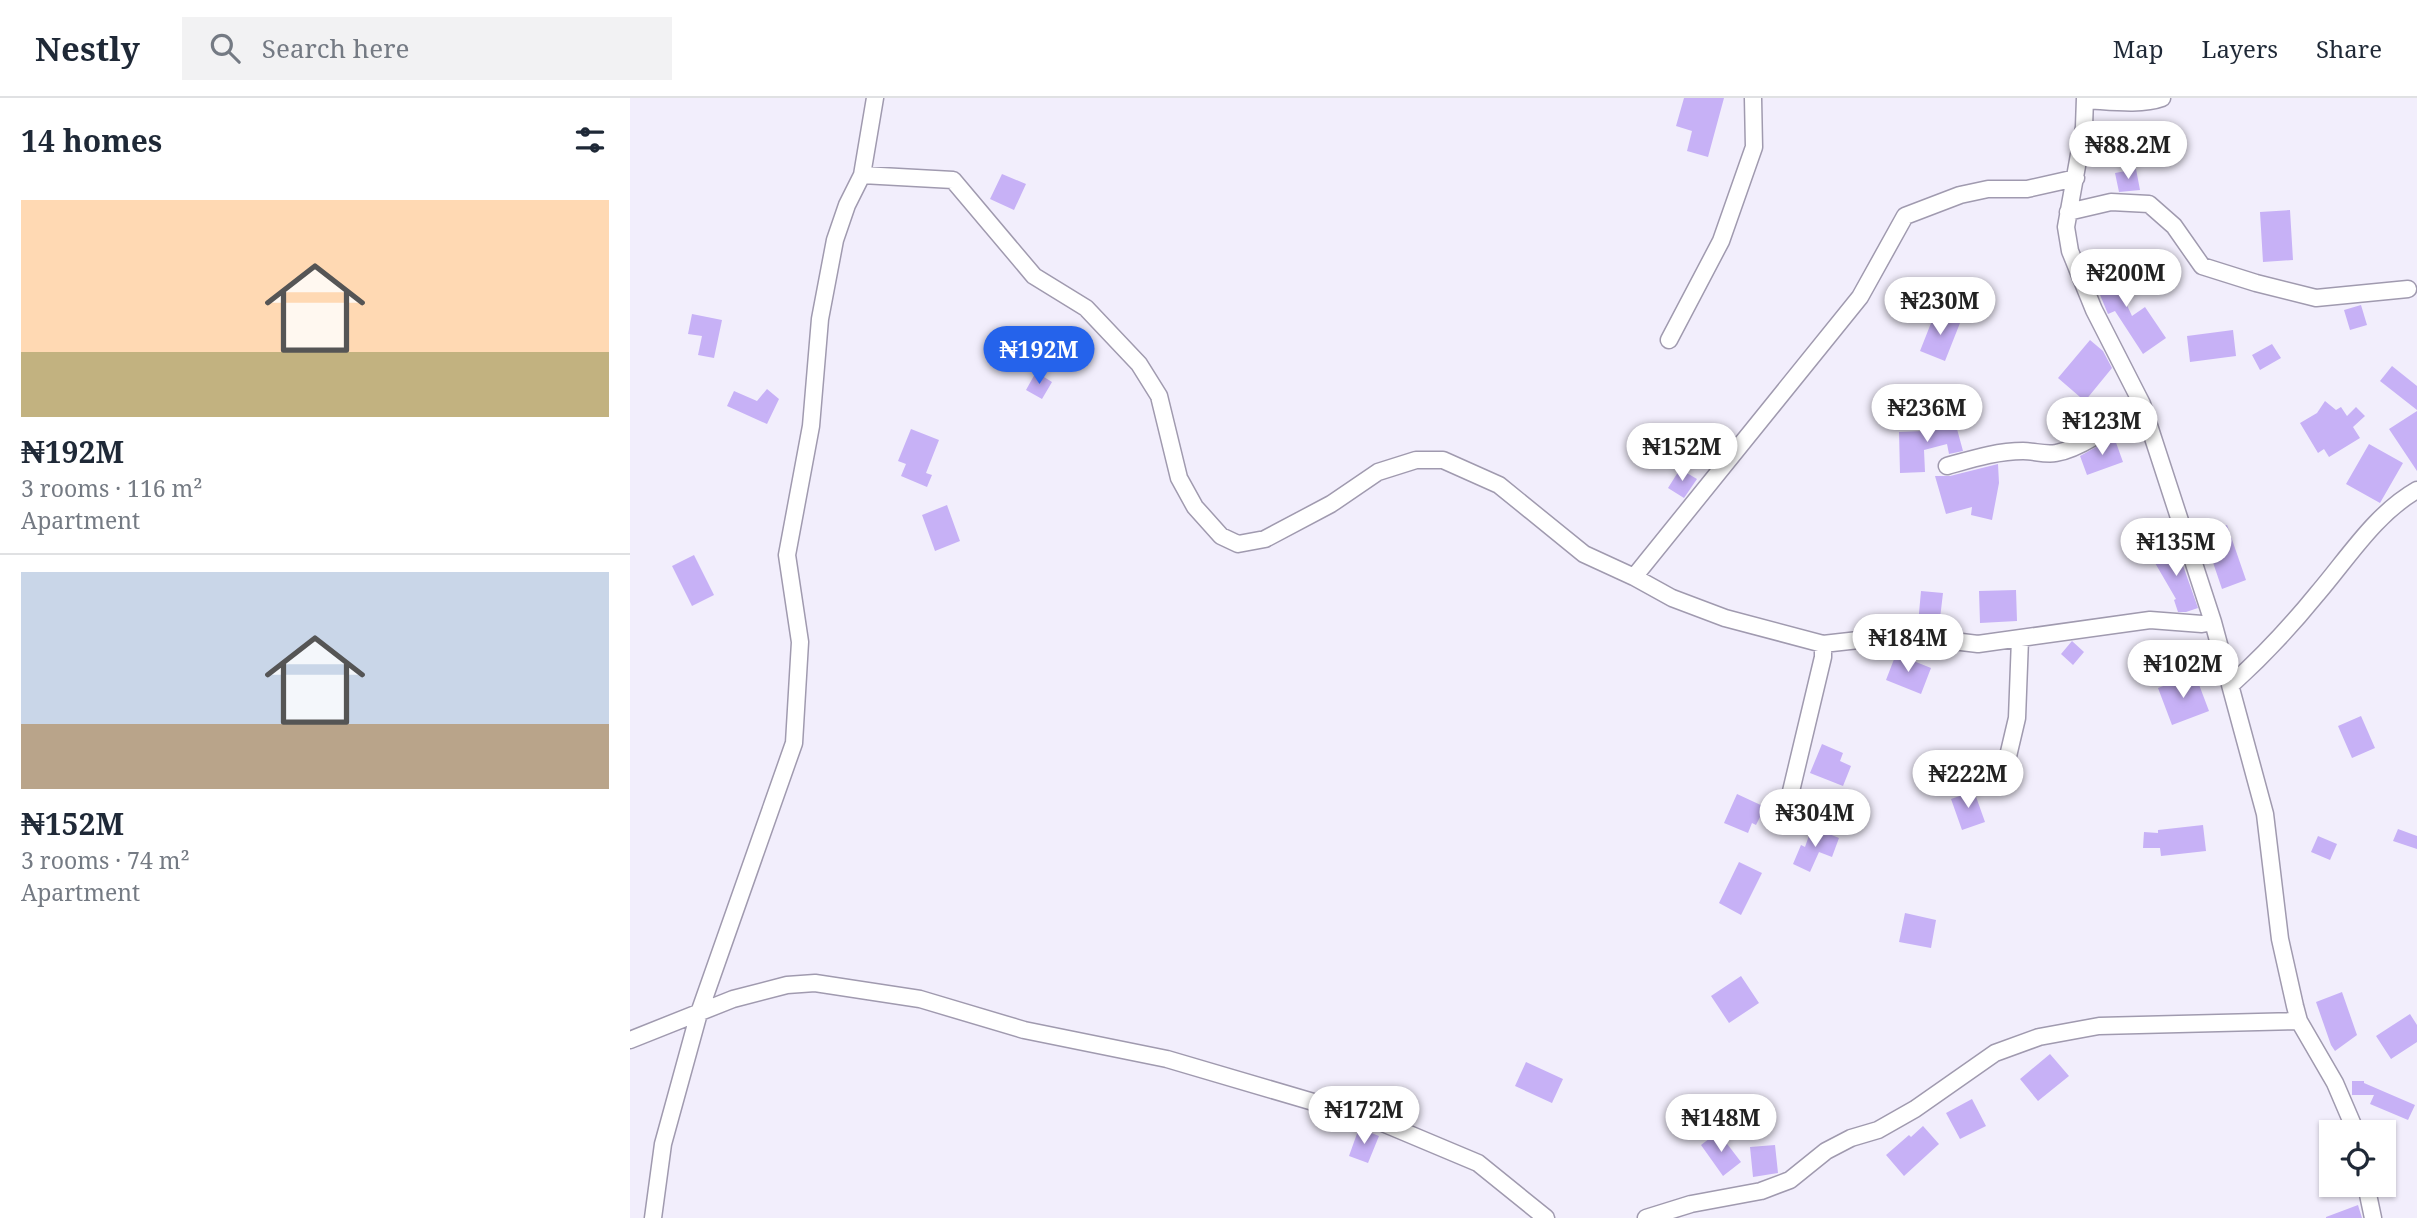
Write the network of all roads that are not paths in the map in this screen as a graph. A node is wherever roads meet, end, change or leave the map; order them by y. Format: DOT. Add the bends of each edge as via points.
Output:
graph roads {
  1 [pos="875,98"];
  2 [pos="1753,98"];
  3 [pos="2162,98"];
  4 [pos="2085,99"];
  5 [pos="862,175"];
  6 [pos="2076,178"];
  7 [pos="2068,212"];
  8 [pos="2409,289"];
  9 [pos="1670,340"];
  10 [pos="2142,404"];
  11 [pos="1947,466"];
  12 [pos="2417,490"];
  13 [pos="1634,577"];
  14 [pos="2213,622"];
  15 [pos="2020,639"];
  16 [pos="1823,644"];
  17 [pos="2232,684"];
  18 [pos="2001,786"];
  19 [pos="1787,808"];
  20 [pos="699,1013"];
  21 [pos="2299,1021"];
  22 [pos="630,1040"];
  23 [pos="2351,1120"];
  24 [pos="2369,1197"];
  25 [pos="653,1218"];
  26 [pos="1546,1218"];
  27 [pos="1646,1218"];
  28 [pos="2373,1218"];
  1 -- 5 [label="street"];
  2 -- 9 [label="street" via="1754,147 1721,241"];
  3 -- 4 [label="street" via="2140,103"];
  4 -- 6 [label="street"];
  5 -- 13 [label="street" via="953,180 1034,276 1086,308 1139,364 1159,396 1179,478 1195,507 1221,536 1238,544 1265,539 1331,505 1378,472 1416,460 1443,460 1499,485 1584,554"];
  5 -- 20 [label="street" via="835,240 820,318 811,426 787,555 800,642 794,743"];
  6 -- 7 [label="street"];
  6 -- 13 [label="street" via="2027,189 1959,195 1905,216 1860,297"];
  7 -- 8 [label="street" via="2111,202 2150,204 2174,226 2202,266 2316,298"];
  7 -- 10 [label="street" via="2070,251"];
  10 -- 11 [label="street" via="2074,447 2056,453 1988,455"];
  10 -- 14 [label="street"];
  12 -- 17 [label="street" via="2367,532 2290,626"];
  13 -- 16 [label="street" via="1672,598 1725,618"];
  14 -- 15 [label="street" via="2150,620"];
  14 -- 17 [label="street"];
  15 -- 16 [label="street" via="1978,644 1903,635"];
  15 -- 18 [label="street" via="2017,718"];
  16 -- 19 [label="street"];
  17 -- 21 [label="street" via="2265,814 2280,939"];
  20 -- 22 [label="street"];
  20 -- 25 [label="street" via="663,1144"];
  20 -- 26 [label="street" via="787,985 815,983 919,999 1024,1030 1167,1059 1378,1121 1478,1163"];
  21 -- 23 [label="street"];
  21 -- 27 [label="street" via="2099,1026 2039,1037 1995,1054 1878,1130 1826,1151 1790,1180"];
  24 -- 28 [label="street"];
}
